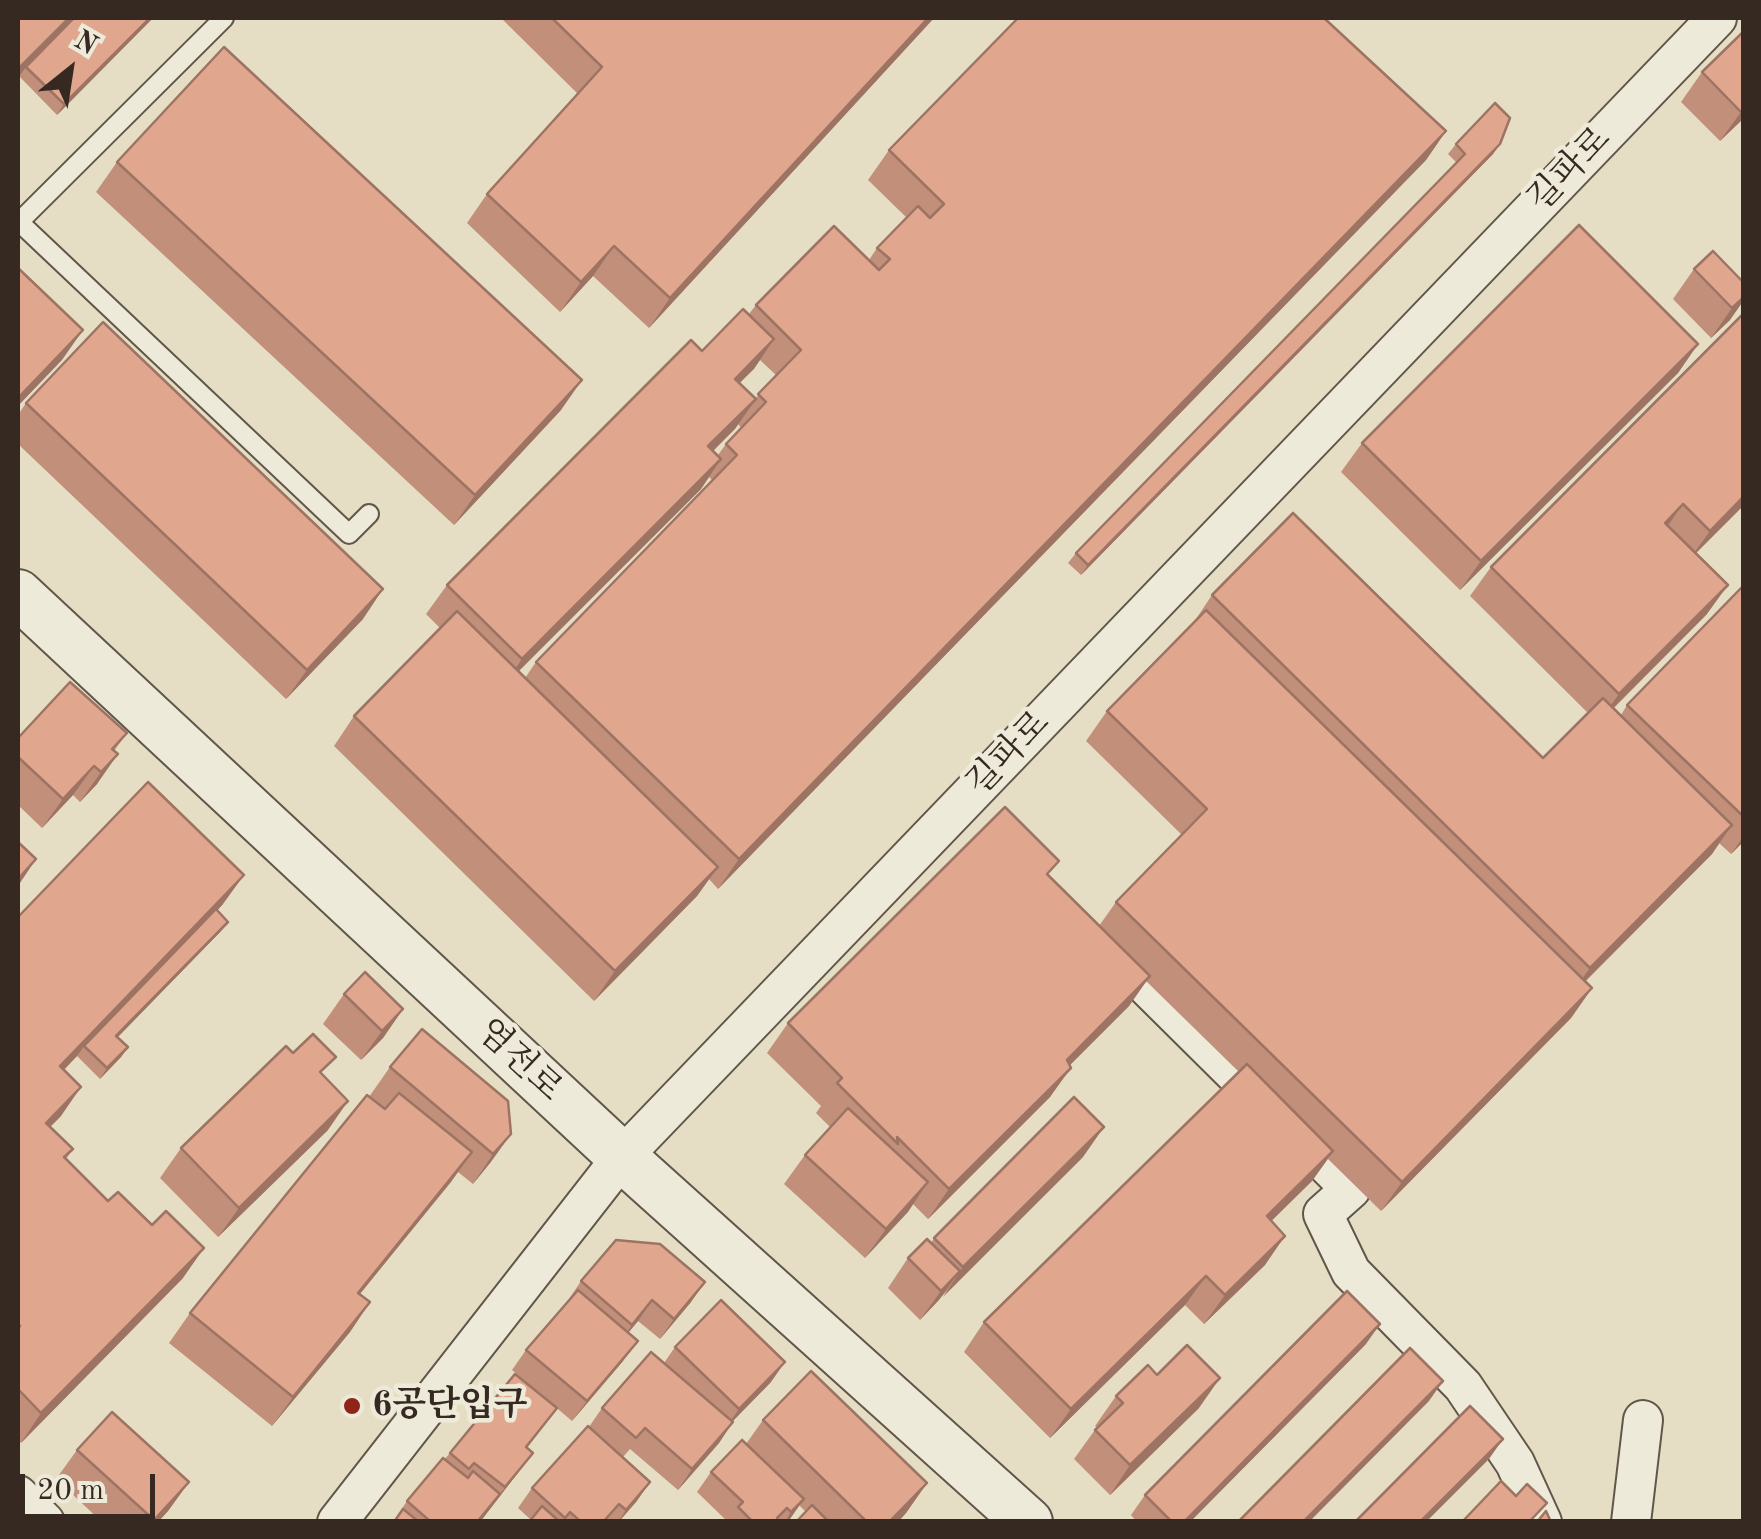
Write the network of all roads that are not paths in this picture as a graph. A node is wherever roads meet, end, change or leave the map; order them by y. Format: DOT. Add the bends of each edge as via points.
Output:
graph roads {
  1 [pos="224,18"];
  2 [pos="1717,18"];
  3 [pos="18,222"];
  4 [pos="369,514"];
  5 [pos="18,594"];
  6 [pos="962,804"];
  7 [pos="990,831"];
  8 [pos="1087,927"];
  9 [pos="622,1157"];
  10 [pos="1644,1420"];
  11 [pos="18,1495"];
  12 [pos="45,1522"];
  13 [pos="337,1522"];
  14 [pos="1028,1522"];
  15 [pos="1542,1522"];
  16 [pos="1631,1522"];
  1 -- 3 [label="lane"];
  2 -- 6 [label="street, 길파로"];
  3 -- 4 [label="lane" via="350,534"];
  5 -- 9 [label="street, 염전로"];
  6 -- 7 [label="street"];
  6 -- 9 [label="street, 길파로"];
  8 -- 15 [label="street" via="1351,1189 1323,1214 1351,1272 1463,1386 1515,1463"];
  9 -- 13 [label="street, 길파로"];
  9 -- 14 [label="street, 염전로"];
  10 -- 16 [label="street"];
  11 -- 12 [label="street"];
}
